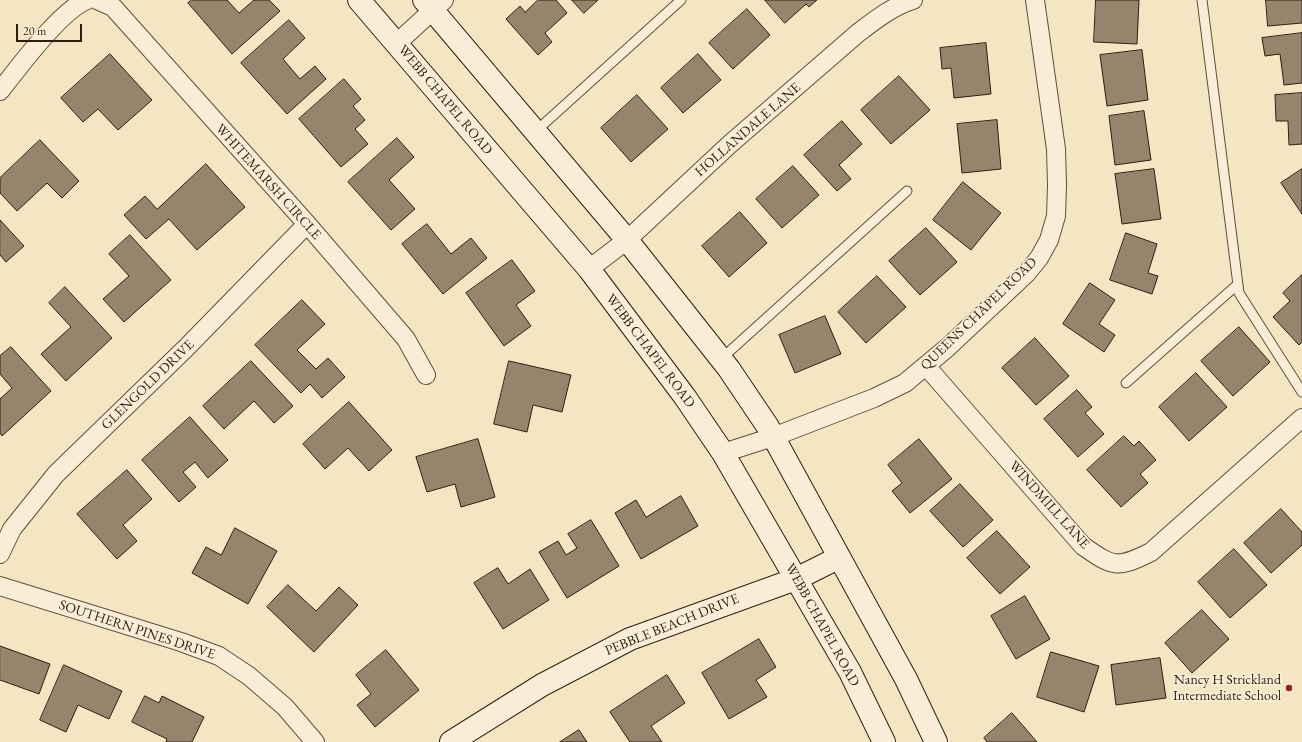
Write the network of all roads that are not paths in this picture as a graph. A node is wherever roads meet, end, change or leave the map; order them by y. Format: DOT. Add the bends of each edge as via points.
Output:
graph roads {
  1 [pos="87,0"];
  2 [pos="97,0"];
  3 [pos="359,0"];
  4 [pos="680,0"];
  5 [pos="913,0"];
  6 [pos="1035,0"];
  7 [pos="1202,0"];
  8 [pos="434,3"];
  9 [pos="397,43"];
  10 [pos="0,91"];
  11 [pos="536,132"];
  12 [pos="907,191"];
  13 [pos="306,224"];
  14 [pos="627,240"];
  15 [pos="589,269"];
  16 [pos="1238,284"];
  17 [pos="721,359"];
  18 [pos="926,366"];
  19 [pos="426,375"];
  20 [pos="1126,383"];
  21 [pos="1302,392"];
  22 [pos="1302,418"];
  23 [pos="773,437"];
  24 [pos="723,453"];
  25 [pos="0,554"];
  26 [pos="838,558"];
  27 [pos="796,578"];
  28 [pos="0,586"];
  29 [pos="315,742"];
  30 [pos="451,742"];
  31 [pos="884,742"];
  32 [pos="936,742"];
  1 -- 10 [label="street" via="65,15"];
  2 -- 13 [label="street, WHITEMARSH CIRCLE" via="113,7"];
  3 -- 9 [label="main road, WEBB CHAPEL ROAD"];
  4 -- 11 [label="lane"];
  5 -- 14 [label="street, HOLLANDALE LANE" via="877,18 730,144"];
  6 -- 18 [label="street, QUEENS CHAPEL ROAD" via="1056,149 1056,216 1049,240 1026,274"];
  7 -- 16 [label="lane"];
  8 -- 9 [label="street"];
  8 -- 11 [label="main road"];
  9 -- 15 [label="main road, WEBB CHAPEL ROAD"];
  11 -- 14 [label="main road"];
  12 -- 17 [label="lane"];
  13 -- 19 [label="street, WHITEMARSH CIRCLE" via="406,339"];
  13 -- 25 [label="street, GLENGOLD DRIVE" via="186,348 56,474 12,529"];
  14 -- 15 [label="street, HOLLANDALE LANE"];
  14 -- 17 [label="main road"];
  15 -- 24 [label="main road, WEBB CHAPEL ROAD" via="685,396"];
  16 -- 20 [label="lane"];
  16 -- 21 [label="lane" via="1239,293"];
  17 -- 23 [label="main road"];
  18 -- 22 [label="street, WINDMILL LANE" via="1083,546 1104,561 1120,565 1151,552"];
  18 -- 23 [label="street, QUEENS CHAPEL ROAD" via="905,383 874,398"];
  23 -- 24 [label="street, QUEENS CHAPEL ROAD"];
  23 -- 26 [label="main road"];
  24 -- 27 [label="main road, WEBB CHAPEL ROAD"];
  26 -- 27 [label="main road, PEBBLE BEACH DRIVE"];
  26 -- 32 [label="main road" via="906,679"];
  27 -- 30 [label="main road, PEBBLE BEACH DRIVE" via="630,639 542,685"];
  27 -- 31 [label="main road, WEBB CHAPEL ROAD" via="850,672"];
  28 -- 29 [label="street, SOUTHERN PINES DRIVE" via="219,656 249,676 285,707"];
}
